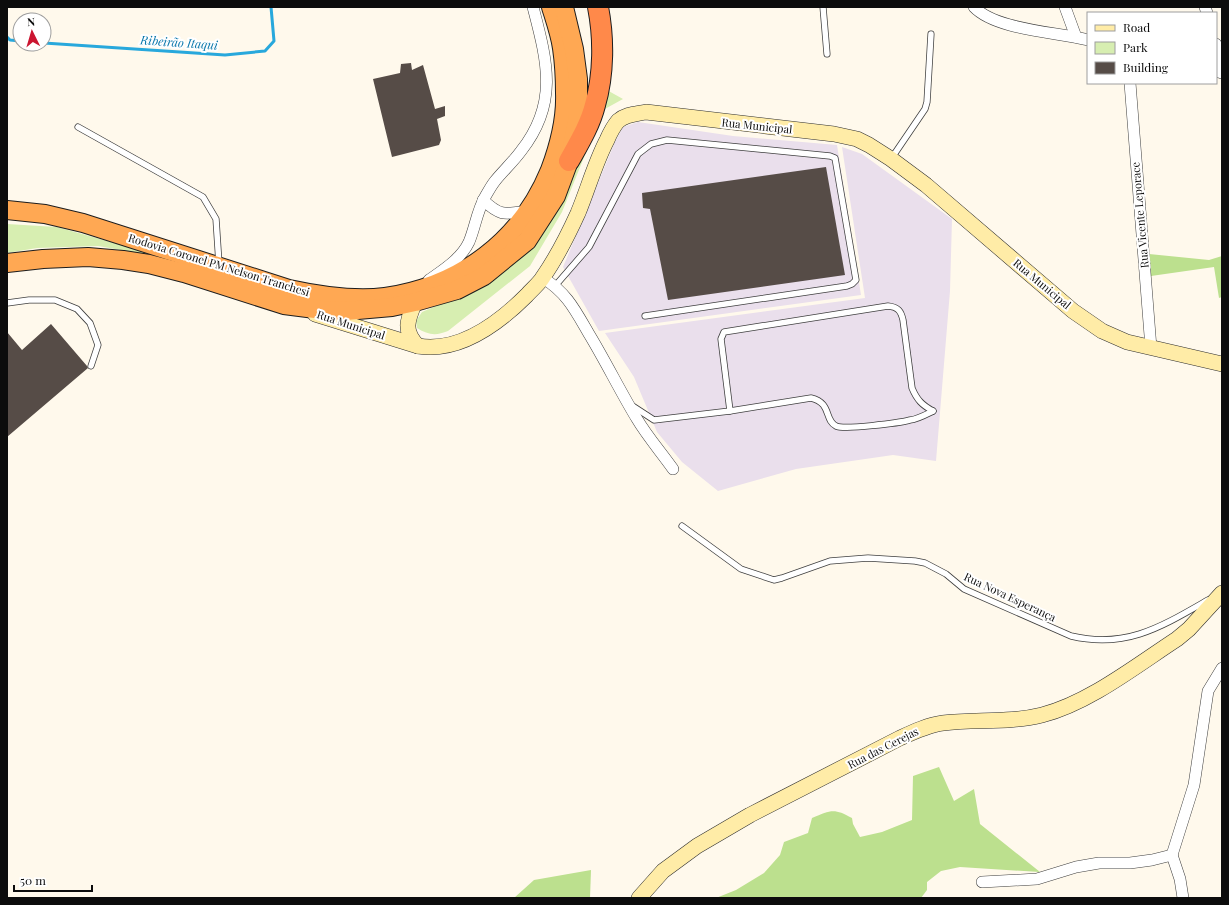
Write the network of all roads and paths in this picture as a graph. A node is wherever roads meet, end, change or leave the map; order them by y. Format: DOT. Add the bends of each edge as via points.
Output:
graph roads {
  1 [pos="533,7"];
  2 [pos="552,7"];
  3 [pos="564,7"];
  4 [pos="598,7"];
  5 [pos="823,7"];
  6 [pos="974,7"];
  7 [pos="1065,7"];
  8 [pos="931,34"];
  9 [pos="1076,37"];
  10 [pos="1087,40"];
  11 [pos="1217,47"];
  12 [pos="827,54"];
  13 [pos="1222,64"];
  14 [pos="1130,84"];
  15 [pos="78,128"];
  16 [pos="891,159"];
  17 [pos="569,161"];
  18 [pos="483,200"];
  19 [pos="16,210"];
  20 [pos="528,211"];
  21 [pos="7,215"];
  22 [pos="7,262"];
  23 [pos="219,266"];
  24 [pos="549,282"];
  25 [pos="415,296"];
  26 [pos="7,303"];
  27 [pos="284,305"];
  28 [pos="645,316"];
  29 [pos="418,346"];
  30 [pos="1151,348"];
  31 [pos="1219,361"];
  32 [pos="92,366"];
  33 [pos="627,402"];
  34 [pos="730,411"];
  35 [pos="673,469"];
  36 [pos="682,526"];
  37 [pos="1222,593"];
  38 [pos="1222,668"];
  39 [pos="1172,855"];
  40 [pos="982,882"];
  41 [pos="639,898"];
  42 [pos="1183,898"];
  1 -- 18 [label="street" via="546,59 545,101 532,136 494,182"];
  2 -- 20 [label="highway, Rodovia Coronel PM Nelson Tranchesi" via="562,48 565,94 563,121 554,159"];
  3 -- 17 [label="highway, Rodovia Coronel PM Nelson Tranchesi" via="578,79 578,116"];
  4 -- 17 [label="highway" via="602,74 596,104"];
  5 -- 12 [label="lane"];
  6 -- 9 [label="street" via="987,17 1002,23"];
  7 -- 9 [label="street"];
  8 -- 16 [label="lane" via="928,102"];
  9 -- 10 [label="street"];
  11 -- 13 [label="street"];
  14 -- 30 [label="street, Rua Vicente Leporace"];
  15 -- 23 [label="lane" via="203,197 216,219"];
  16 -- 24 [label="main road, Rua Municipal" via="851,137 646,112 626,116 617,122 610,133"];
  16 -- 30 [label="main road, Rua Municipal" via="926,185 1073,311 1114,336"];
  17 -- 25 [label="highway, Rodovia Coronel PM Nelson Tranchesi" via="556,196 527,241 484,276 457,290"];
  18 -- 20 [label="street" via="499,213"];
  18 -- 25 [label="street" via="464,250"];
  19 -- 21 [label="highway"];
  19 -- 23 [label="highway, Rodovia Coronel PM Nelson Tranchesi" via="83,223"];
  20 -- 25 [label="highway, Rodovia Coronel PM Nelson Tranchesi" via="509,236 486,256"];
  22 -- 27 [label="highway, Rodovia Coronel PM Nelson Tranchesi" via="88,257 149,264"];
  23 -- 25 [label="highway, Rodovia Coronel PM Nelson Tranchesi" via="289,289 323,296"];
  24 -- 28 [label="lane" via="589,247 638,154 651,144 667,140 835,158 856,280 852,284"];
  24 -- 29 [label="main road, Rua Municipal" via="489,328 455,343 429,348"];
  24 -- 33 [label="street" via="564,294 572,305"];
  25 -- 27 [label="highway, Rodovia Coronel PM Nelson Tranchesi" via="392,307 346,312"];
  25 -- 29 [label="main road" via="408,319 408,330 411,339"];
  26 -- 32 [label="lane" via="56,300 77,309 90,323 98,345"];
  27 -- 29 [label="main road, Rua Municipal"];
  30 -- 31 [label="main road, Rua Municipal"];
  33 -- 34 [label="lane" via="654,420"];
  33 -- 35 [label="street"];
  34 -- 34 [label="lane" via="811,398 819,400 826,408 830,421 836,426 850,427 909,421 933,411 916,398 912,388 903,320 899,310 888,306 724,332 721,339"];
  36 -- 37 [label="lane, Rua Nova Esperança" via="741,569 774,580 830,561 868,558 925,563 946,574 964,589 1071,636 1087,640 1140,635 1168,623"];
  37 -- 41 [label="main road, Rua das Cerejas" via="1177,639 1085,697 1044,714 1022,719 942,723 921,728 750,815 697,846 663,871"];
  38 -- 39 [label="street" via="1208,692 1194,785"];
  39 -- 40 [label="street" via="1130,863 1099,863 1076,867 1038,879"];
  39 -- 42 [label="street"];
}
